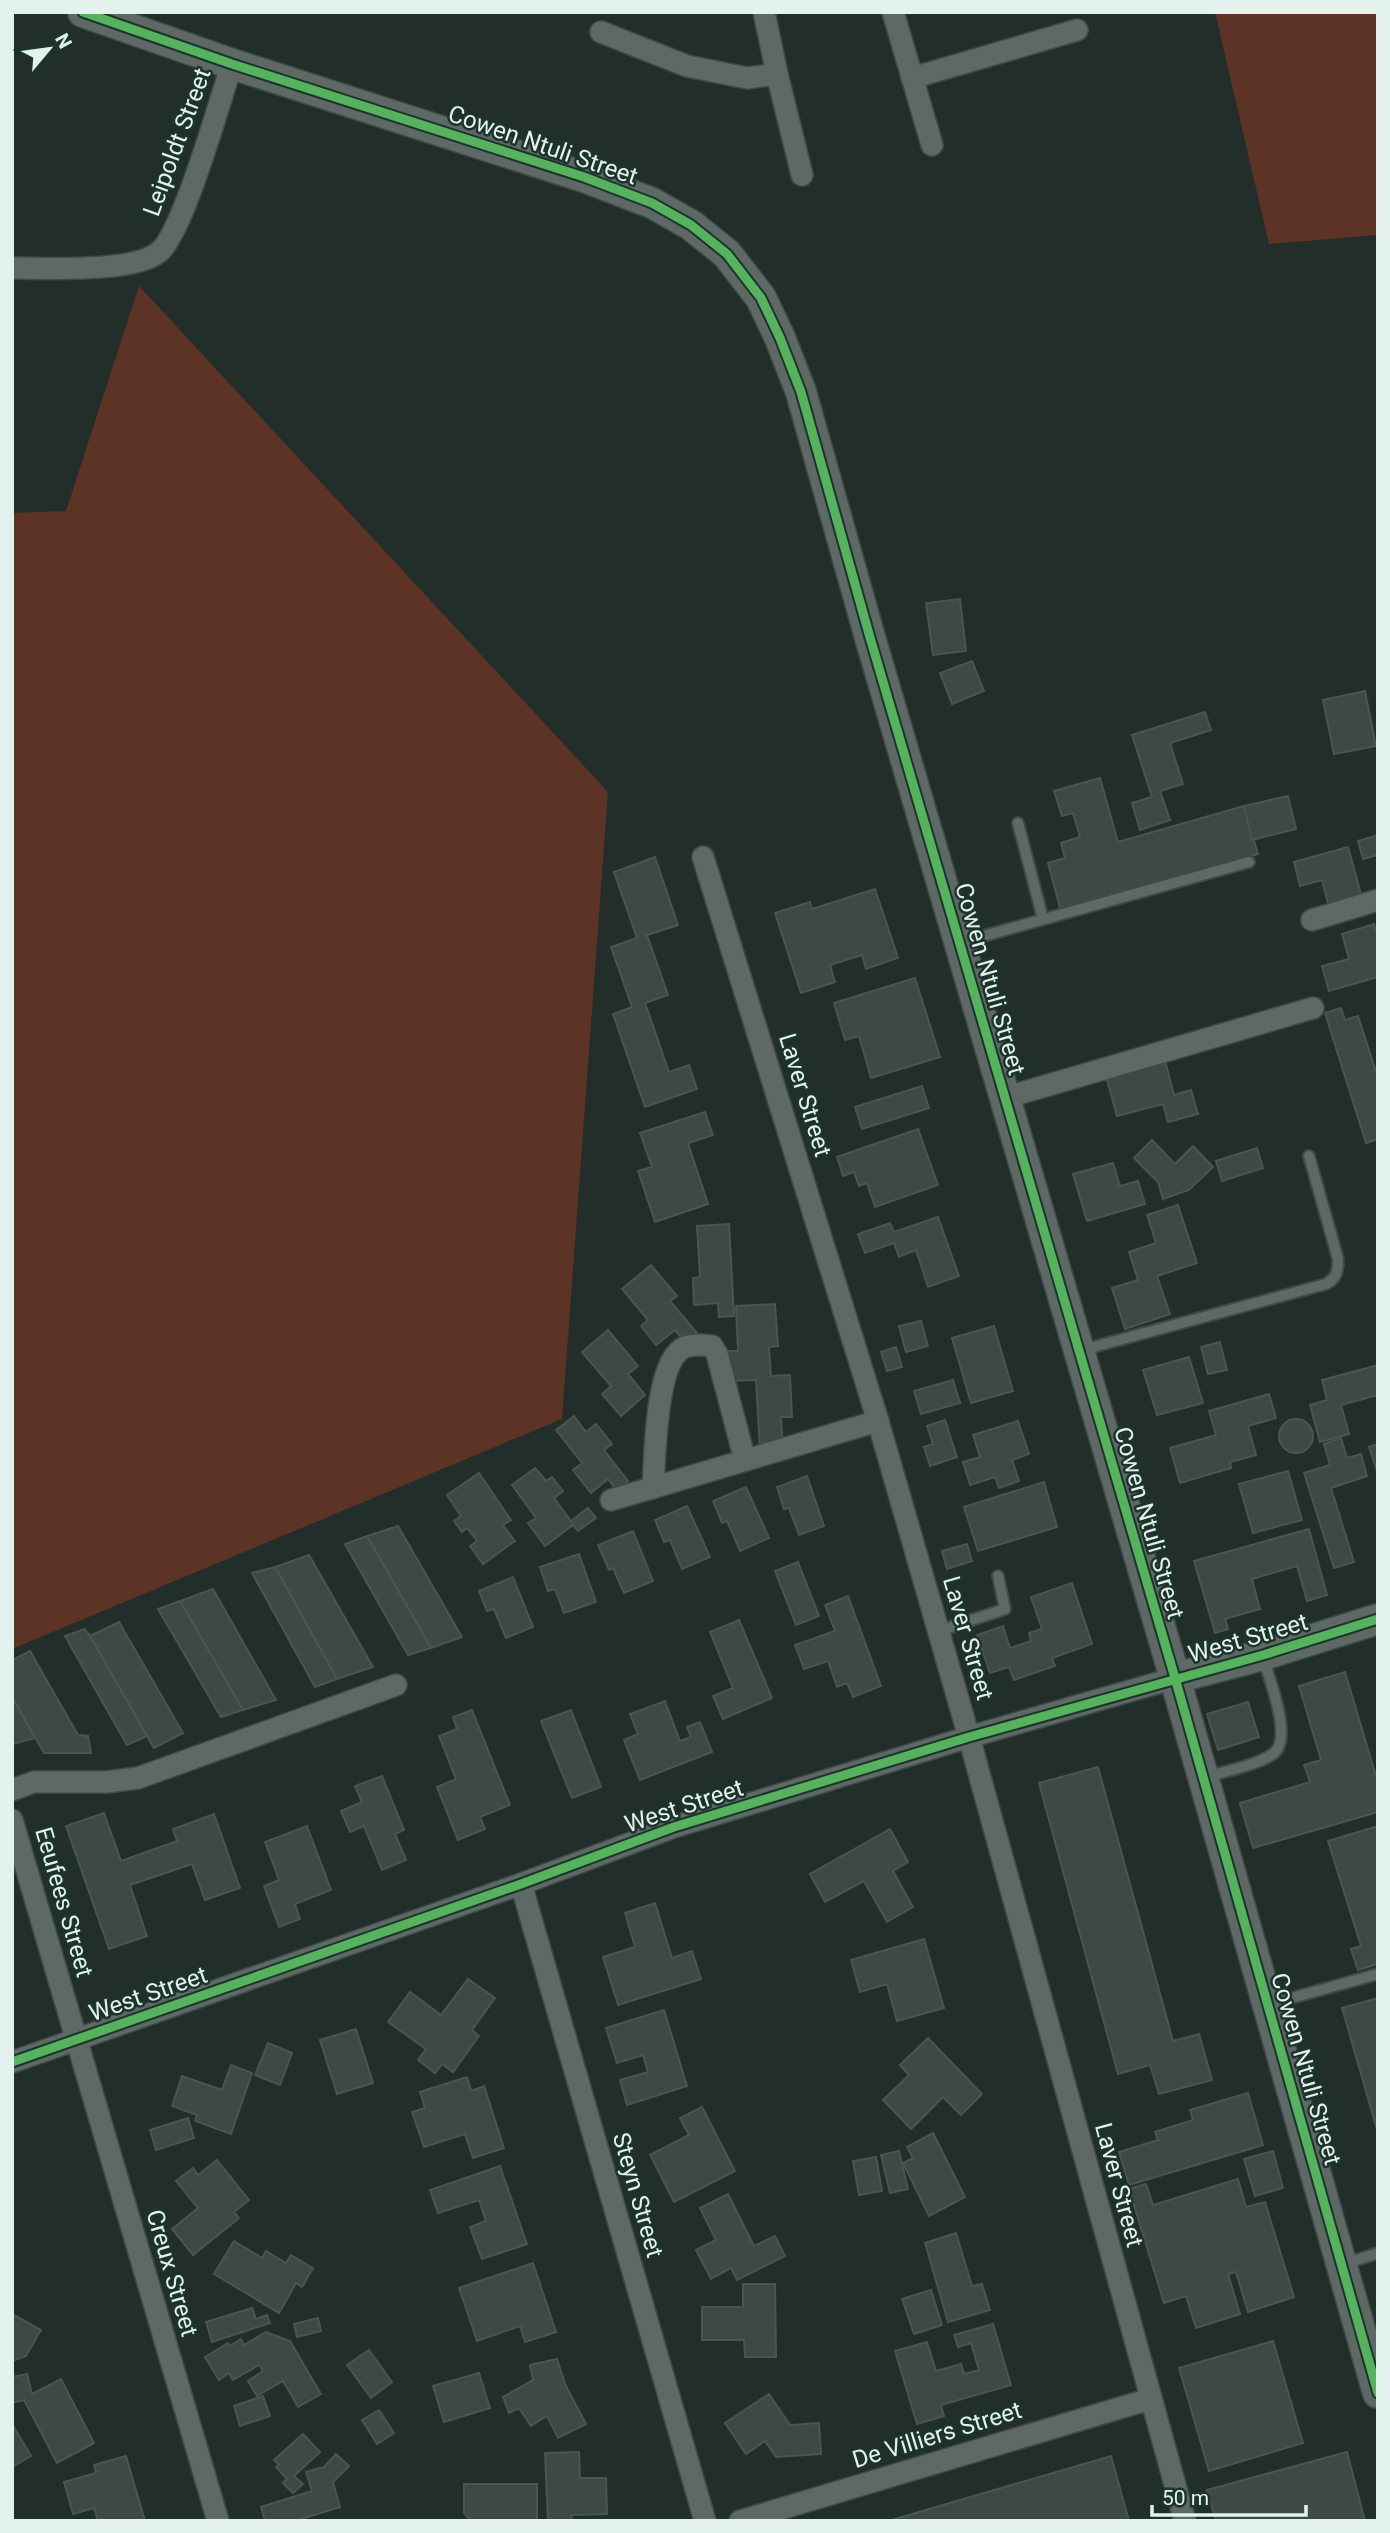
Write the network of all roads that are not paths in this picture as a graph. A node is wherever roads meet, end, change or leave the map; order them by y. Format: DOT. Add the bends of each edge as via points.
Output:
graph roads {
  1 [pos="83,12"];
  2 [pos="764,12"];
  3 [pos="893,12"];
  4 [pos="1077,30"];
  5 [pos="601,32"];
  6 [pos="232,64"];
  7 [pos="776,74"];
  8 [pos="912,78"];
  9 [pos="932,145"];
  10 [pos="802,175"];
  11 [pos="12,268"];
  12 [pos="1018,823"];
  13 [pos="703,857"];
  14 [pos="1249,862"];
  15 [pos="1378,900"];
  16 [pos="1043,919"];
  17 [pos="1312,920"];
  18 [pos="960,943"];
  19 [pos="1313,1008"];
  20 [pos="1004,1098"];
  21 [pos="1309,1156"];
  22 [pos="1079,1351"];
  23 [pos="878,1421"];
  24 [pos="745,1460"];
  25 [pos="653,1488"];
  26 [pos="611,1500"];
  27 [pos="998,1576"];
  28 [pos="1378,1619"];
  29 [pos="939,1631"];
  30 [pos="1263,1655"];
  31 [pos="1175,1678"];
  32 [pos="396,1685"];
  33 [pos="969,1737"];
  34 [pos="1203,1778"];
  35 [pos="12,1790"];
  36 [pos="12,1820"];
  37 [pos="521,1884"];
  38 [pos="1378,1974"];
  39 [pos="1268,2005"];
  40 [pos="76,2039"];
  41 [pos="12,2062"];
  42 [pos="1378,2253"];
  43 [pos="1341,2265"];
  44 [pos="1378,2393"];
  45 [pos="1150,2399"];
  46 [pos="218,2521"];
  47 [pos="705,2521"];
  48 [pos="740,2521"];
  49 [pos="1185,2521"];
  1 -- 6 [label="street, Cowen Ntuli Street"];
  2 -- 7 [label="street"];
  3 -- 8 [label="street"];
  4 -- 8 [label="street"];
  5 -- 7 [label="street" via="687,66 747,78"];
  6 -- 11 [label="street, Leipoldt Street" via="181,216 159,253 94,268"];
  6 -- 18 [label="street, Cowen Ntuli Street" via="652,203 691,225 727,254 761,298 801,392"];
  7 -- 10 [label="street"];
  8 -- 9 [label="street"];
  12 -- 16 [label="lane"];
  13 -- 23 [label="street, Laver Street"];
  14 -- 16 [label="lane"];
  15 -- 17 [label="street"];
  16 -- 18 [label="lane"];
  18 -- 20 [label="street, Cowen Ntuli Street"];
  19 -- 20 [label="street"];
  20 -- 22 [label="street, Cowen Ntuli Street"];
  21 -- 22 [label="lane" via="1338,1259 1334,1280"];
  22 -- 31 [label="street, Cowen Ntuli Street"];
  23 -- 24 [label="street"];
  23 -- 29 [label="street, Laver Street"];
  24 -- 25 [label="street"];
  24 -- 25 [label="street" via="717,1354 712,1346 685,1347 675,1355 658,1402"];
  25 -- 26 [label="street"];
  27 -- 29 [label="lane" via="1005,1609"];
  28 -- 30 [label="street, West Street"];
  29 -- 33 [label="street, Laver Street"];
  30 -- 31 [label="street, West Street"];
  30 -- 34 [label="lane" via="1283,1731 1282,1744 1262,1759"];
  31 -- 33 [label="street, West Street"];
  31 -- 34 [label="street, Cowen Ntuli Street"];
  32 -- 35 [label="street" via="138,1777 107,1783 34,1782"];
  33 -- 37 [label="street, West Street" via="674,1827"];
  33 -- 45 [label="street, Laver Street"];
  34 -- 39 [label="street, Cowen Ntuli Street"];
  36 -- 40 [label="street, Eeufees Street"];
  37 -- 40 [label="street, West Street"];
  37 -- 47 [label="street, Steyn Street"];
  38 -- 39 [label="lane"];
  39 -- 43 [label="street, Cowen Ntuli Street"];
  40 -- 41 [label="street, West Street"];
  40 -- 46 [label="street, Creux Street"];
  42 -- 43 [label="lane"];
  43 -- 44 [label="street, Cowen Ntuli Street"];
  45 -- 48 [label="street, De Villiers Street"];
  45 -- 49 [label="street, Laver Street"];
}
